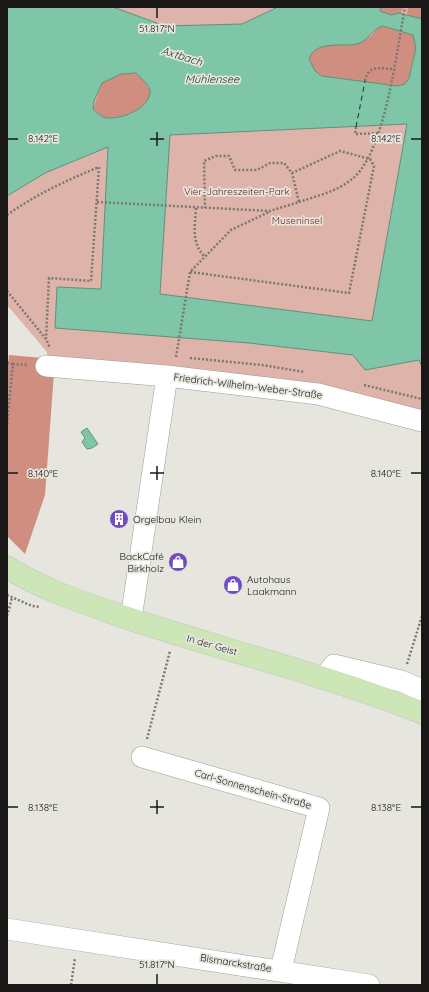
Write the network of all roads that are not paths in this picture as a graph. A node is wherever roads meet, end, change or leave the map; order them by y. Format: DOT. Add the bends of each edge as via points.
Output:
graph roads {
  1 [pos="48,357"];
  2 [pos="167,376"];
  3 [pos="422,422"];
  4 [pos="7,567"];
  5 [pos="131,619"];
  6 [pos="324,678"];
  7 [pos="422,690"];
  8 [pos="422,713"];
  9 [pos="142,757"];
  10 [pos="7,929"];
  11 [pos="281,970"];
  12 [pos="369,985"];
  1 -- 2 [label="street, Friedrich-Wilhelm-Weber-Straße"];
  2 -- 3 [label="street, Friedrich-Wilhelm-Weber-Straße" via="318,394"];
  2 -- 5 [label="street, Friedrich-Wilhelm-Weber-Straße"];
  4 -- 5 [label="main road, In der Geist" via="66,596"];
  5 -- 6 [label="main road, In der Geist"];
  6 -- 7 [label="street" via="334,665 401,681"];
  6 -- 8 [label="main road, In der Geist"];
  9 -- 11 [label="street, Carl-Sonnenschein-Straße" via="319,808"];
  10 -- 11 [label="street, Bismarckstraße"];
  11 -- 12 [label="street, Bismarckstraße"];
}
